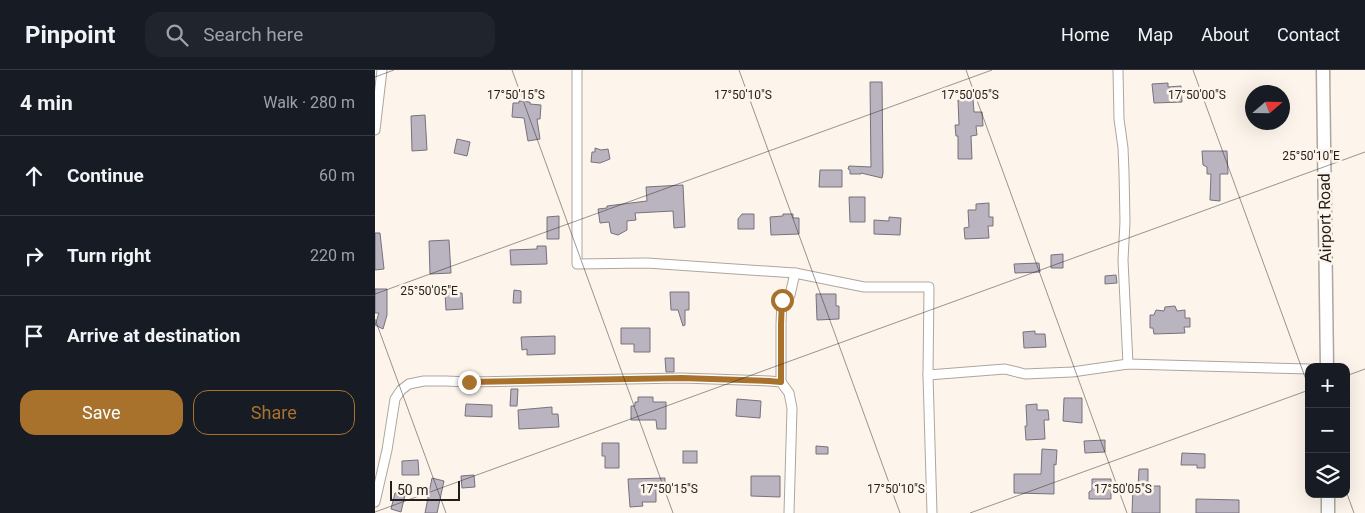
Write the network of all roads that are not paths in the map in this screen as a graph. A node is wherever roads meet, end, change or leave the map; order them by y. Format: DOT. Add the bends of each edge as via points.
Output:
graph roads {
  1 [pos="382,70"];
  2 [pos="577,70"];
  3 [pos="1118,70"];
  4 [pos="1323,70"];
  5 [pos="376,116"];
  6 [pos="375,130"];
  7 [pos="795,274"];
  8 [pos="1327,363"];
  9 [pos="1128,364"];
  10 [pos="1305,369"];
  11 [pos="928,375"];
  12 [pos="781,382"];
  13 [pos="1328,498"];
  14 [pos="375,502"];
  15 [pos="789,513"];
  16 [pos="932,513"];
  17 [pos="1328,513"];
  1 -- 5 [label="street"];
  2 -- 7 [label="street" via="577,264 647,263"];
  3 -- 9 [label="street" via="1125,172 1123,260"];
  4 -- 8 [label="street, Airport Road"];
  5 -- 6 [label="street"];
  7 -- 11 [label="street" via="864,287 929,287"];
  7 -- 12 [label="street" via="790,294 782,300"];
  9 -- 10 [label="street"];
  9 -- 11 [label="street" via="1072,372 1025,374 1005,369"];
  11 -- 16 [label="street"];
  12 -- 14 [label="street" via="682,378 424,381 409,384 395,399"];
  12 -- 15 [label="street" via="789,393 792,408"];
  13 -- 17 [label="street"];
}
